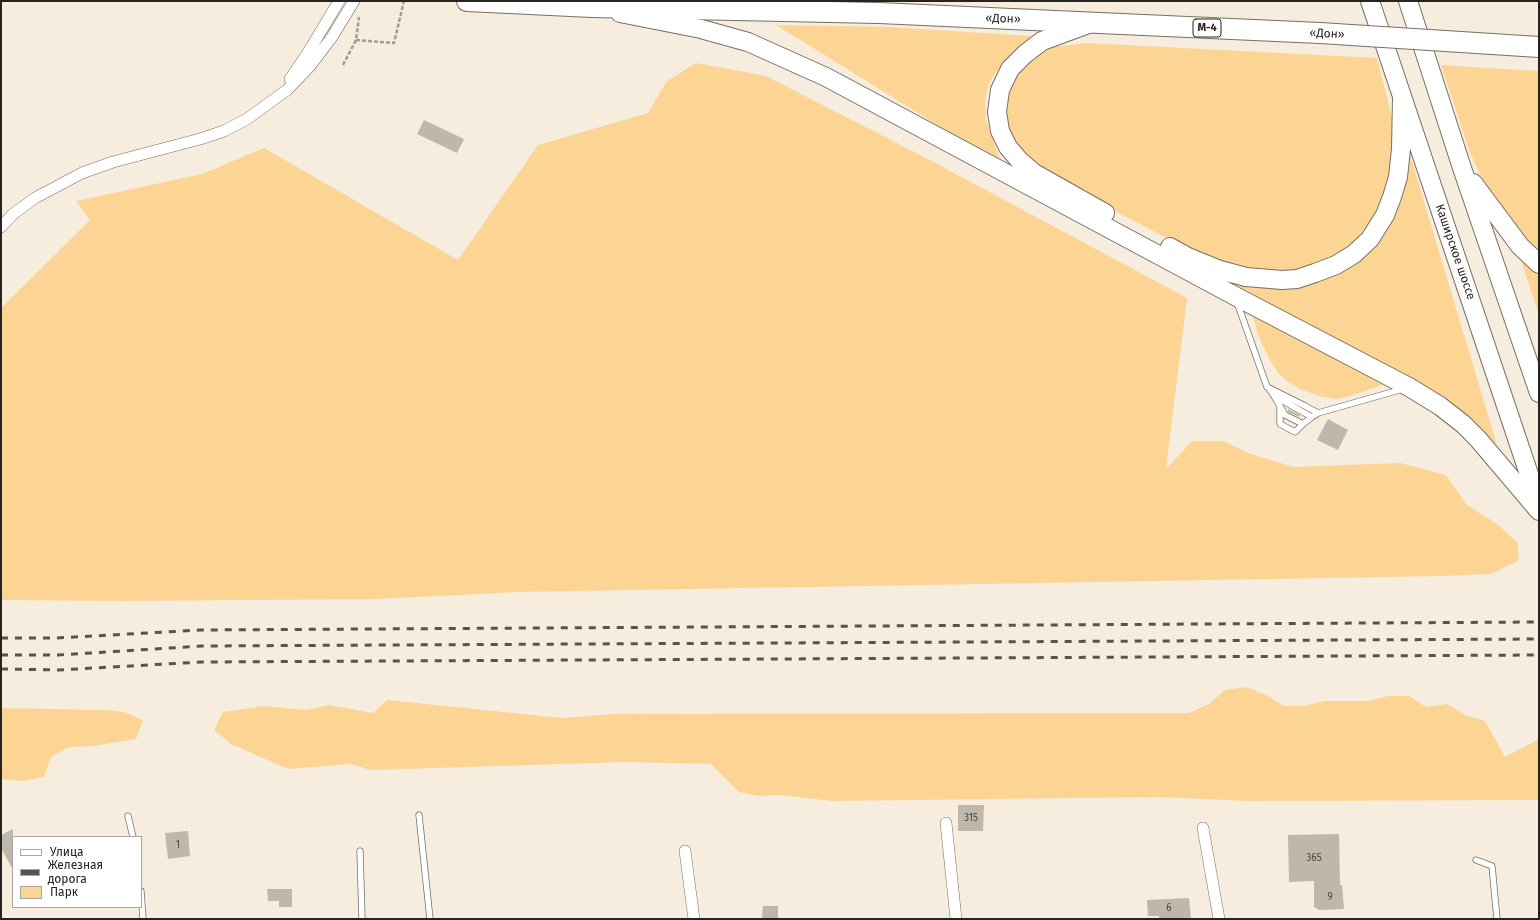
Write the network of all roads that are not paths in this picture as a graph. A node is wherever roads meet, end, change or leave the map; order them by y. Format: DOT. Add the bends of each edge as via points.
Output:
graph roads {
  1 [pos="339,1"];
  2 [pos="354,1"];
  3 [pos="467,1"];
  4 [pos="1370,1"];
  5 [pos="1408,1"];
  6 [pos="592,7"];
  7 [pos="1094,22"];
  8 [pos="1539,47"];
  9 [pos="1402,98"];
  10 [pos="269,104"];
  11 [pos="1462,168"];
  12 [pos="1,227"];
  13 [pos="1539,264"];
  14 [pos="1235,296"];
  15 [pos="1267,386"];
  16 [pos="1409,387"];
  17 [pos="1539,393"];
  18 [pos="1274,396"];
  19 [pos="1280,406"];
  20 [pos="1318,413"];
  21 [pos="1312,417"];
  22 [pos="1303,424"];
  23 [pos="1539,504"];
  24 [pos="1539,510"];
  25 [pos="420,815"];
  26 [pos="128,816"];
  27 [pos="946,823"];
  28 [pos="1203,828"];
  29 [pos="133,836"];
  30 [pos="360,851"];
  31 [pos="685,851"];
  32 [pos="1476,860"];
  33 [pos="142,900"];
  34 [pos="144,919"];
  35 [pos="362,919"];
  36 [pos="430,919"];
  37 [pos="694,919"];
  38 [pos="956,919"];
  39 [pos="1219,919"];
  40 [pos="1497,919"];
  1 -- 10 [label="street" via="309,51"];
  2 -- 10 [label="street" via="310,66"];
  3 -- 6 [label="highway, «Дон» / М-4"];
  4 -- 9 [label="main road, Каширское шоссе"];
  5 -- 11 [label="main road"];
  6 -- 7 [label="highway, «Дон» / М-4" via="879,13"];
  6 -- 14 [label="main road" via="748,42 826,77"];
  7 -- 8 [label="highway, «Дон» / М-4, bridge"];
  7 -- 9 [label="main road" via="1042,41 1010,69 1000,90 997,112 1000,131 1008,147 1034,174 1101,211 1188,257 1246,277 1297,279 1336,265 1354,254 1370,239 1385,215 1398,176"];
  9 -- 23 [label="main road, Каширское шоссе"];
  10 -- 12 [label="street" via="224,131 82,173 35,198 13,214"];
  11 -- 13 [label="main road" via="1520,246"];
  11 -- 17 [label="main road"];
  14 -- 15 [label="lane"];
  14 -- 16 [label="main road"];
  15 -- 18 [label="lane"];
  15 -- 20 [label="lane"];
  16 -- 20 [label="lane"];
  16 -- 24 [label="main road" via="1440,406 1468,429"];
  18 -- 19 [label="lane"];
  18 -- 21 [label="lane"];
  19 -- 22 [label="lane" via="1285,415"];
  19 -- 22 [label="lane" via="1280,424 1295,432"];
  20 -- 21 [label="lane"];
  21 -- 22 [label="lane"];
  25 -- 36 [label="lane"];
  26 -- 29 [label="lane"];
  27 -- 38 [label="street"];
  28 -- 39 [label="street"];
  30 -- 35 [label="lane"];
  31 -- 37 [label="street"];
  32 -- 40 [label="lane" via="1492,866"];
  33 -- 34 [label="lane"];
}
